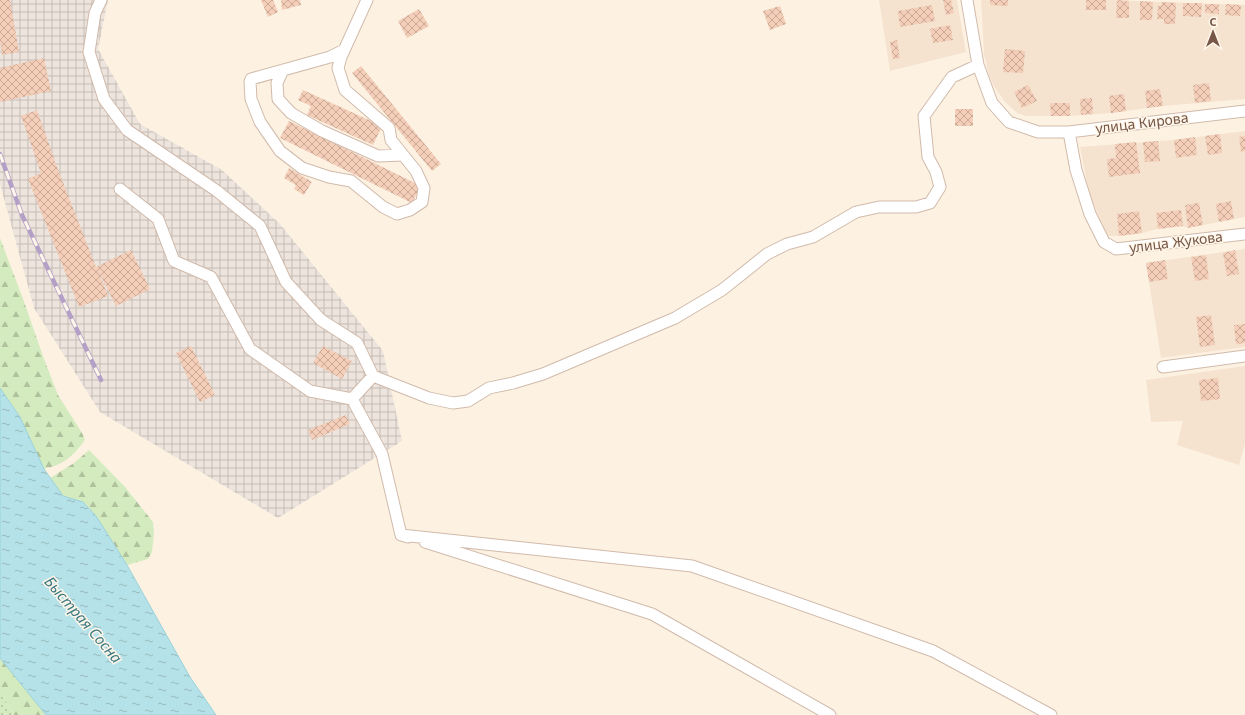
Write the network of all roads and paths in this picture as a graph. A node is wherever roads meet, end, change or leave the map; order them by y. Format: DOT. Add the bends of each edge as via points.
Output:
graph roads {
  1 [pos="101,0"];
  2 [pos="366,0"];
  3 [pos="967,0"];
  4 [pos="344,50"];
  5 [pos="978,65"];
  6 [pos="283,70"];
  7 [pos="1245,111"];
  8 [pos="1069,132"];
  9 [pos="403,154"];
  10 [pos="120,189"];
  11 [pos="1245,234"];
  12 [pos="1245,356"];
  13 [pos="1163,367"];
  14 [pos="373,376"];
  15 [pos="352,399"];
  16 [pos="401,535"];
  17 [pos="830,715"];
  18 [pos="1051,715"];
  1 -- 14 [label="street" via="95,13 89,52 104,99 127,130 217,191 260,226 286,282 322,320 357,343"];
  2 -- 4 [label="street"];
  3 -- 5 [label="street, улица Кирова"];
  4 -- 6 [label="street" via="330,57"];
  4 -- 9 [label="street" via="338,68 345,90 389,128 392,140"];
  5 -- 8 [label="street, улица Кирова" via="992,103 1009,122 1038,132"];
  5 -- 14 [label="street" via="952,77 924,116 928,157 940,187 930,203 916,207 879,207 856,212 813,237 787,244 767,254 722,290 675,318 543,374 489,388 468,401 453,403 429,398"];
  6 -- 9 [label="street" via="277,83 278,99 291,113 322,131 378,156"];
  6 -- 9 [label="street" via="251,79 251,99 260,122 280,151 302,168 351,181 383,207 397,214 410,210 422,202 424,188 416,171"];
  7 -- 8 [label="street, улица Кирова"];
  8 -- 11 [label="street, улица Жукова" via="1076,170 1090,214 1104,242 1116,249"];
  10 -- 15 [label="street" via="158,219 174,261 211,277 250,349 310,391"];
  12 -- 13 [label="street"];
  14 -- 15 [label="street"];
  15 -- 16 [label="street" via="382,454"];
  16 -- 17 [label="street" via="652,614"];
  16 -- 18 [label="street" via="692,566 933,652"];
}
